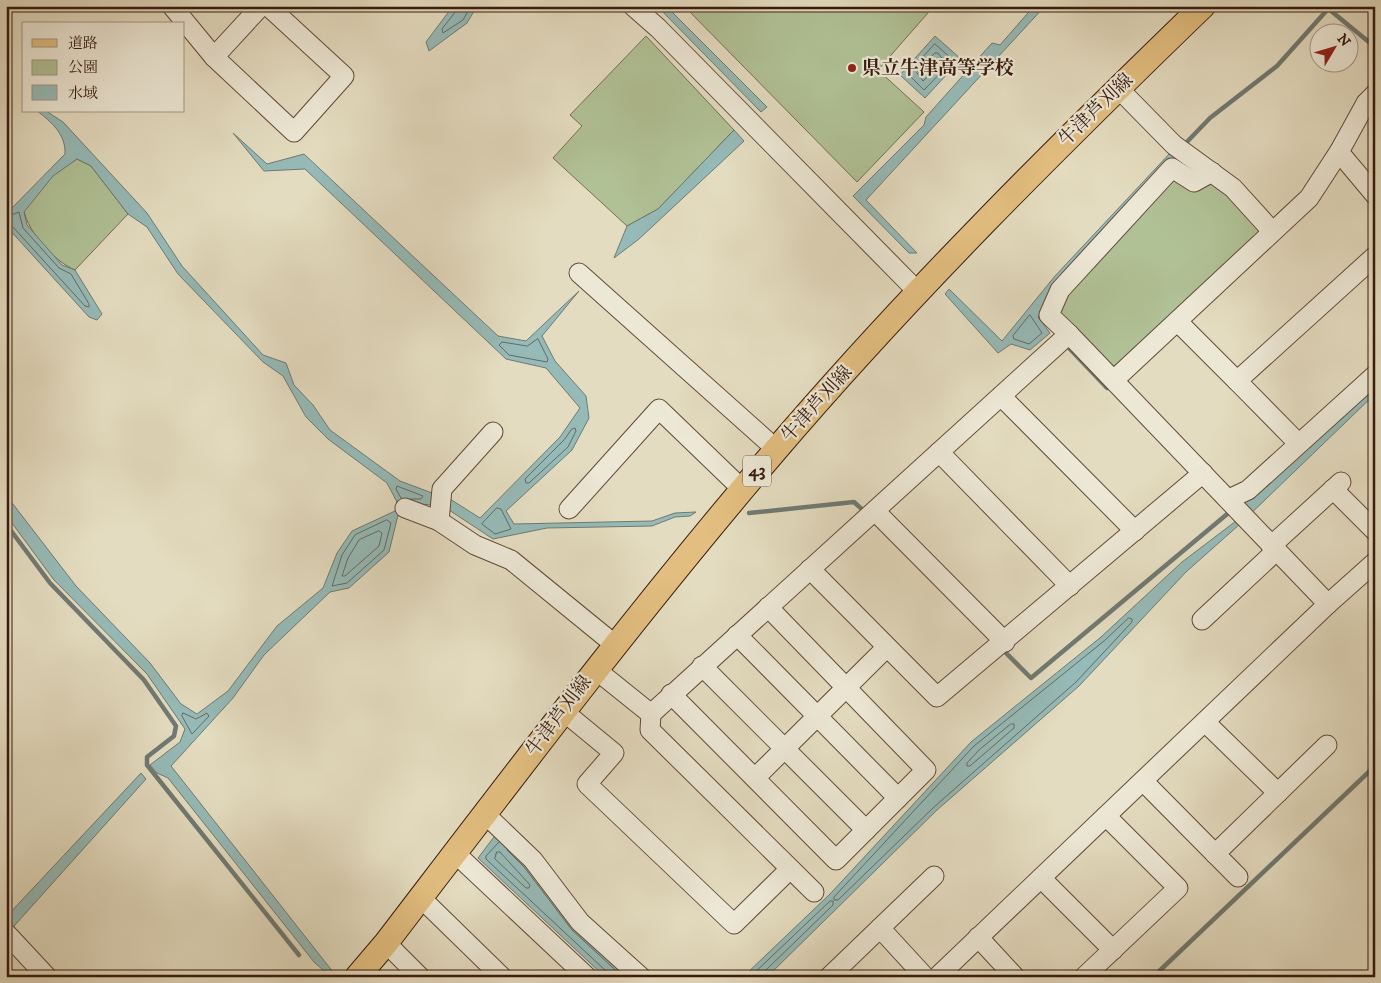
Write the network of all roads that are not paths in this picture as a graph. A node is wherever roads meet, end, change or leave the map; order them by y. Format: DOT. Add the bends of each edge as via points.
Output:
graph roads {
  1 [pos="172,6"];
  2 [pos="261,6"];
  3 [pos="268,6"];
  4 [pos="1203,6"];
  5 [pos="634,7"];
  6 [pos="214,57"];
  7 [pos="1118,88"];
  8 [pos="1375,94"];
  9 [pos="1338,152"];
  10 [pos="1212,172"];
  11 [pos="1375,195"];
  12 [pos="1272,232"];
  13 [pos="1375,256"];
  14 [pos="579,273"];
  15 [pos="918,292"];
  16 [pos="1178,322"];
  17 [pos="1068,334"];
  18 [pos="1375,375"];
  19 [pos="1237,381"];
  20 [pos="1119,386"];
  21 [pos="1001,396"];
  22 [pos="493,432"];
  23 [pos="1298,443"];
  24 [pos="776,449"];
  25 [pos="939,452"];
  26 [pos="1203,473"];
  27 [pos="742,489"];
  28 [pos="1234,499"];
  29 [pos="406,508"];
  30 [pos="569,509"];
  31 [pos="871,515"];
  32 [pos="439,521"];
  33 [pos="1375,530"];
  34 [pos="1135,531"];
  35 [pos="1274,548"];
  36 [pos="1375,562"];
  37 [pos="810,569"];
  38 [pos="1070,586"];
  39 [pos="1328,604"];
  40 [pos="768,607"];
  41 [pos="1202,620"];
  42 [pos="737,635"];
  43 [pos="614,644"];
  44 [pos="1001,645"];
  45 [pos="886,648"];
  46 [pos="702,666"];
  47 [pos="595,669"];
  48 [pos="845,687"];
  49 [pos="671,694"];
  50 [pos="563,711"];
  51 [pos="651,714"];
  52 [pos="817,716"];
  53 [pos="1205,722"];
  54 [pos="1327,745"];
  55 [pos="784,750"];
  56 [pos="755,778"];
  57 [pos="1143,781"];
  58 [pos="1278,793"];
  59 [pos="898,798"];
  60 [pos="485,814"];
  61 [pos="1106,816"];
  62 [pos="866,830"];
  63 [pos="455,853"];
  64 [pos="1216,854"];
  65 [pos="790,869"];
  66 [pos="934,876"];
  67 [pos="1238,877"];
  68 [pos="1041,878"];
  69 [pos="814,892"];
  70 [pos="421,898"];
  71 [pos="880,928"];
  72 [pos="8,935"];
  73 [pos="978,937"];
  74 [pos="386,943"];
  75 [pos="1113,950"];
  76 [pos="361,976"];
  77 [pos="584,976"];
  78 [pos="47,977"];
  79 [pos="420,977"];
  80 [pos="502,977"];
  81 [pos="641,977"];
  82 [pos="829,977"];
  83 [pos="925,977"];
  84 [pos="937,977"];
  85 [pos="1014,977"];
  86 [pos="1084,977"];
  1 -- 6 [label="street"];
  2 -- 6 [label="street"];
  3 -- 6 [label="street" via="344,76 294,132"];
  4 -- 7 [label="main road, 牛津芦刈線 / 43"];
  5 -- 15 [label="street"];
  7 -- 10 [label="street" via="1179,148"];
  7 -- 15 [label="main road, 牛津芦刈線 / 43"];
  8 -- 9 [label="street" via="1366,103"];
  9 -- 11 [label="street"];
  9 -- 12 [label="street" via="1308,198"];
  10 -- 12 [label="street" via="1233,188"];
  10 -- 17 [label="street" via="1194,182 1172,168 1060,290 1049,316"];
  12 -- 16 [label="street"];
  13 -- 19 [label="street"];
  14 -- 24 [label="street"];
  15 -- 24 [label="main road, 牛津芦刈線 / 43"];
  16 -- 19 [label="street"];
  16 -- 20 [label="street"];
  17 -- 20 [label="street"];
  17 -- 21 [label="street"];
  18 -- 23 [label="street"];
  19 -- 23 [label="street"];
  20 -- 26 [label="street"];
  21 -- 25 [label="street"];
  21 -- 34 [label="street"];
  22 -- 32 [label="street" via="442,489"];
  23 -- 28 [label="street"];
  24 -- 27 [label="main road, 牛津芦刈線 / 43"];
  25 -- 31 [label="street"];
  25 -- 38 [label="street"];
  26 -- 28 [label="street"];
  26 -- 34 [label="street"];
  27 -- 30 [label="street" via="659,409"];
  27 -- 43 [label="main road, 牛津芦刈線 / 43"];
  28 -- 35 [label="street" via="1248,522"];
  29 -- 32 [label="street"];
  31 -- 37 [label="street"];
  31 -- 44 [label="street"];
  32 -- 43 [label="street" via="475,545 511,560"];
  33 -- 35 [label="street" via="1337,485"];
  34 -- 38 [label="street"];
  35 -- 39 [label="street"];
  35 -- 41 [label="street"];
  36 -- 39 [label="street"];
  37 -- 40 [label="street"];
  37 -- 45 [label="street"];
  38 -- 44 [label="street"];
  39 -- 53 [label="street"];
  40 -- 42 [label="street"];
  40 -- 48 [label="street"];
  42 -- 46 [label="street"];
  42 -- 52 [label="street"];
  43 -- 47 [label="main road, 牛津芦刈線 / 43"];
  44 -- 45 [label="street" via="937,697"];
  45 -- 48 [label="street"];
  46 -- 49 [label="street"];
  46 -- 55 [label="street"];
  47 -- 50 [label="main road, 牛津芦刈線 / 43"];
  47 -- 51 [label="street"];
  48 -- 52 [label="street"];
  48 -- 59 [label="street" via="926,770"];
  49 -- 51 [label="street"];
  49 -- 56 [label="street"];
  50 -- 60 [label="main road, 牛津芦刈線 / 43"];
  50 -- 65 [label="street" via="614,753 587,784 734,924"];
  51 -- 65 [label="street" via="650,730"];
  52 -- 55 [label="street"];
  52 -- 59 [label="street"];
  53 -- 57 [label="street"];
  53 -- 58 [label="street"];
  54 -- 58 [label="street"];
  55 -- 56 [label="street"];
  55 -- 62 [label="street"];
  56 -- 62 [label="street" via="836,860"];
  57 -- 61 [label="street"];
  57 -- 64 [label="street"];
  58 -- 64 [label="street"];
  59 -- 62 [label="street"];
  60 -- 63 [label="main road, 牛津芦刈線 / 43"];
  60 -- 81 [label="street" via="533,860 580,922"];
  61 -- 68 [label="street"];
  61 -- 75 [label="street" via="1178,888"];
  63 -- 70 [label="main road, 牛津芦刈線 / 43"];
  63 -- 77 [label="street"];
  64 -- 67 [label="street"];
  65 -- 69 [label="street"];
  66 -- 71 [label="street"];
  68 -- 73 [label="street"];
  68 -- 75 [label="street"];
  70 -- 74 [label="main road, 牛津芦刈線 / 43"];
  70 -- 80 [label="street"];
  71 -- 82 [label="street"];
  71 -- 83 [label="street"];
  72 -- 78 [label="street"];
  73 -- 84 [label="street"];
  73 -- 85 [label="street"];
  74 -- 76 [label="main road, 牛津芦刈線 / 43"];
  74 -- 79 [label="street"];
  75 -- 86 [label="street"];
}
